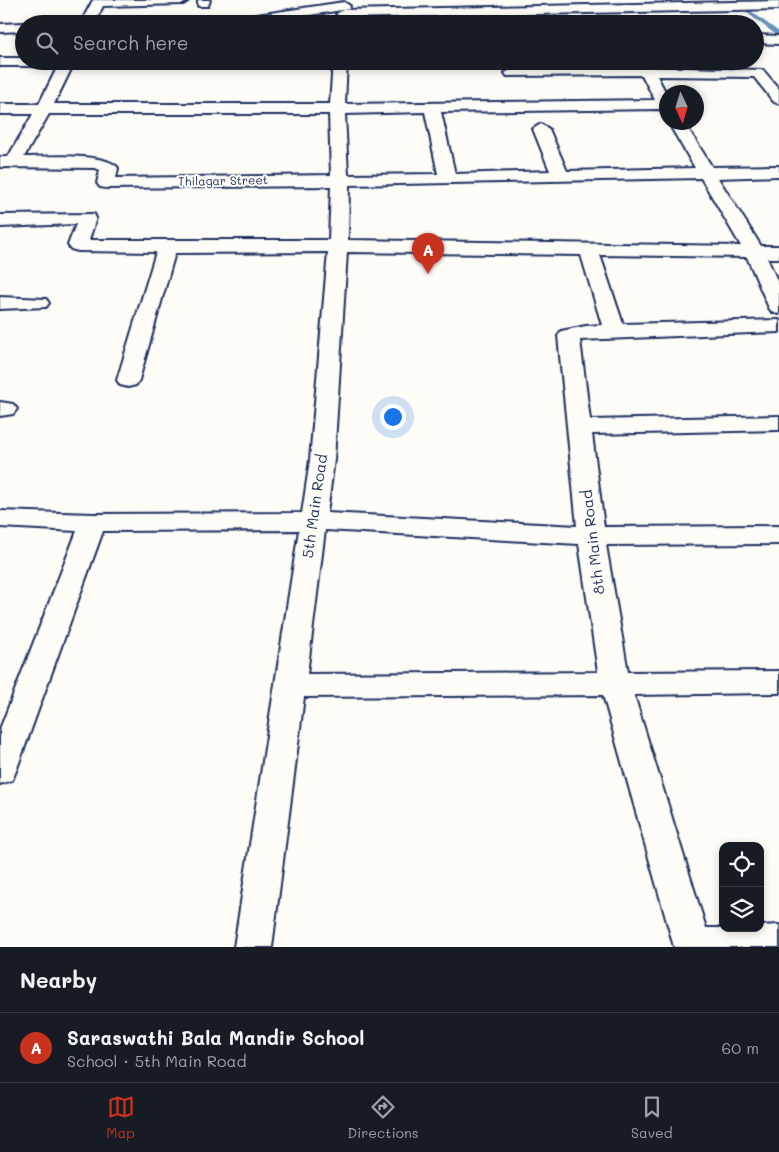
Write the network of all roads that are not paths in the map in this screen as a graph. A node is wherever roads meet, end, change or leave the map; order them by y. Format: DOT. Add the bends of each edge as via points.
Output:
graph roads {
  1 [pos="183,0"];
  2 [pos="270,0"];
  3 [pos="98,1"];
  4 [pos="572,5"];
  5 [pos="779,5"];
  6 [pos="343,11"];
  7 [pos="91,15"];
  8 [pos="268,15"];
  9 [pos="293,15"];
  10 [pos="15,27"];
  11 [pos="0,28"];
  12 [pos="764,39"];
  13 [pos="779,40"];
  14 [pos="0,62"];
  15 [pos="15,62"];
  16 [pos="64,70"];
  17 [pos="339,70"];
  18 [pos="647,71"];
  19 [pos="512,74"];
  20 [pos="659,92"];
  21 [pos="779,99"];
  22 [pos="659,105"];
  23 [pos="44,108"];
  24 [pos="432,108"];
  25 [pos="0,109"];
  26 [pos="337,109"];
  27 [pos="541,129"];
  28 [pos="681,130"];
  29 [pos="6,162"];
  30 [pos="779,171"];
  31 [pos="705,173"];
  32 [pos="562,176"];
  33 [pos="448,179"];
  34 [pos="340,180"];
  35 [pos="0,221"];
  36 [pos="338,246"];
  37 [pos="166,247"];
  38 [pos="589,250"];
  39 [pos="754,252"];
  40 [pos="779,252"];
  41 [pos="0,303"];
  42 [pos="39,303"];
  43 [pos="779,308"];
  44 [pos="779,326"];
  45 [pos="614,331"];
  46 [pos="128,380"];
  47 [pos="779,423"];
  48 [pos="580,427"];
  49 [pos="0,519"];
  50 [pos="314,521"];
  51 [pos="93,523"];
  52 [pos="779,535"];
  53 [pos="592,536"];
  54 [pos="779,682"];
  55 [pos="615,684"];
  56 [pos="290,686"];
  57 [pos="0,771"];
  58 [pos="779,942"];
  59 [pos="693,946"];
  60 [pos="254,947"];
  1 -- 3 [label="street"];
  2 -- 8 [label="street"];
  3 -- 7 [label="street"];
  4 -- 5 [label="street"];
  4 -- 6 [label="street"];
  6 -- 9 [label="street"];
  10 -- 11 [label="street"];
  12 -- 13 [label="street"];
  14 -- 15 [label="street"];
  16 -- 23 [label="street"];
  17 -- 26 [label="street, 5th Main Road"];
  18 -- 19 [label="street"];
  18 -- 20 [label="street"];
  18 -- 21 [label="street" via="758,73"];
  22 -- 24 [label="street"];
  23 -- 25 [label="street"];
  23 -- 26 [label="street"];
  23 -- 29 [label="street"];
  24 -- 26 [label="street"];
  24 -- 33 [label="street"];
  26 -- 34 [label="street, 5th Main Road"];
  27 -- 32 [label="street"];
  28 -- 31 [label="street"];
  29 -- 34 [label="street, Thilagar Street" via="98,164 109,168 106,183"];
  30 -- 31 [label="street, Thilagar Street"];
  31 -- 32 [label="street, Thilagar Street"];
  31 -- 39 [label="street"];
  32 -- 33 [label="street, Thilagar Street"];
  33 -- 34 [label="street, Thilagar Street"];
  34 -- 36 [label="street, 5th Main Road"];
  35 -- 37 [label="street" via="87,218 78,245"];
  36 -- 37 [label="street"];
  36 -- 38 [label="street"];
  36 -- 50 [label="street, 5th Main Road" via="322,460"];
  37 -- 46 [label="street"];
  38 -- 39 [label="street"];
  38 -- 45 [label="street"];
  39 -- 40 [label="street"];
  39 -- 43 [label="street"];
  41 -- 42 [label="street"];
  44 -- 45 [label="street, 8th Main Road"];
  45 -- 48 [label="street, 8th Main Road" via="569,336"];
  47 -- 48 [label="street"];
  48 -- 53 [label="street, 8th Main Road"];
  49 -- 51 [label="street"];
  50 -- 51 [label="street"];
  50 -- 53 [label="street"];
  50 -- 56 [label="street, 5th Main Road"];
  51 -- 57 [label="street"];
  52 -- 53 [label="street"];
  53 -- 55 [label="street, 8th Main Road"];
  54 -- 55 [label="street"];
  55 -- 56 [label="street"];
  55 -- 59 [label="street, 8th Main Road"];
  56 -- 60 [label="street, 5th Main Road"];
  58 -- 59 [label="street"];
}
